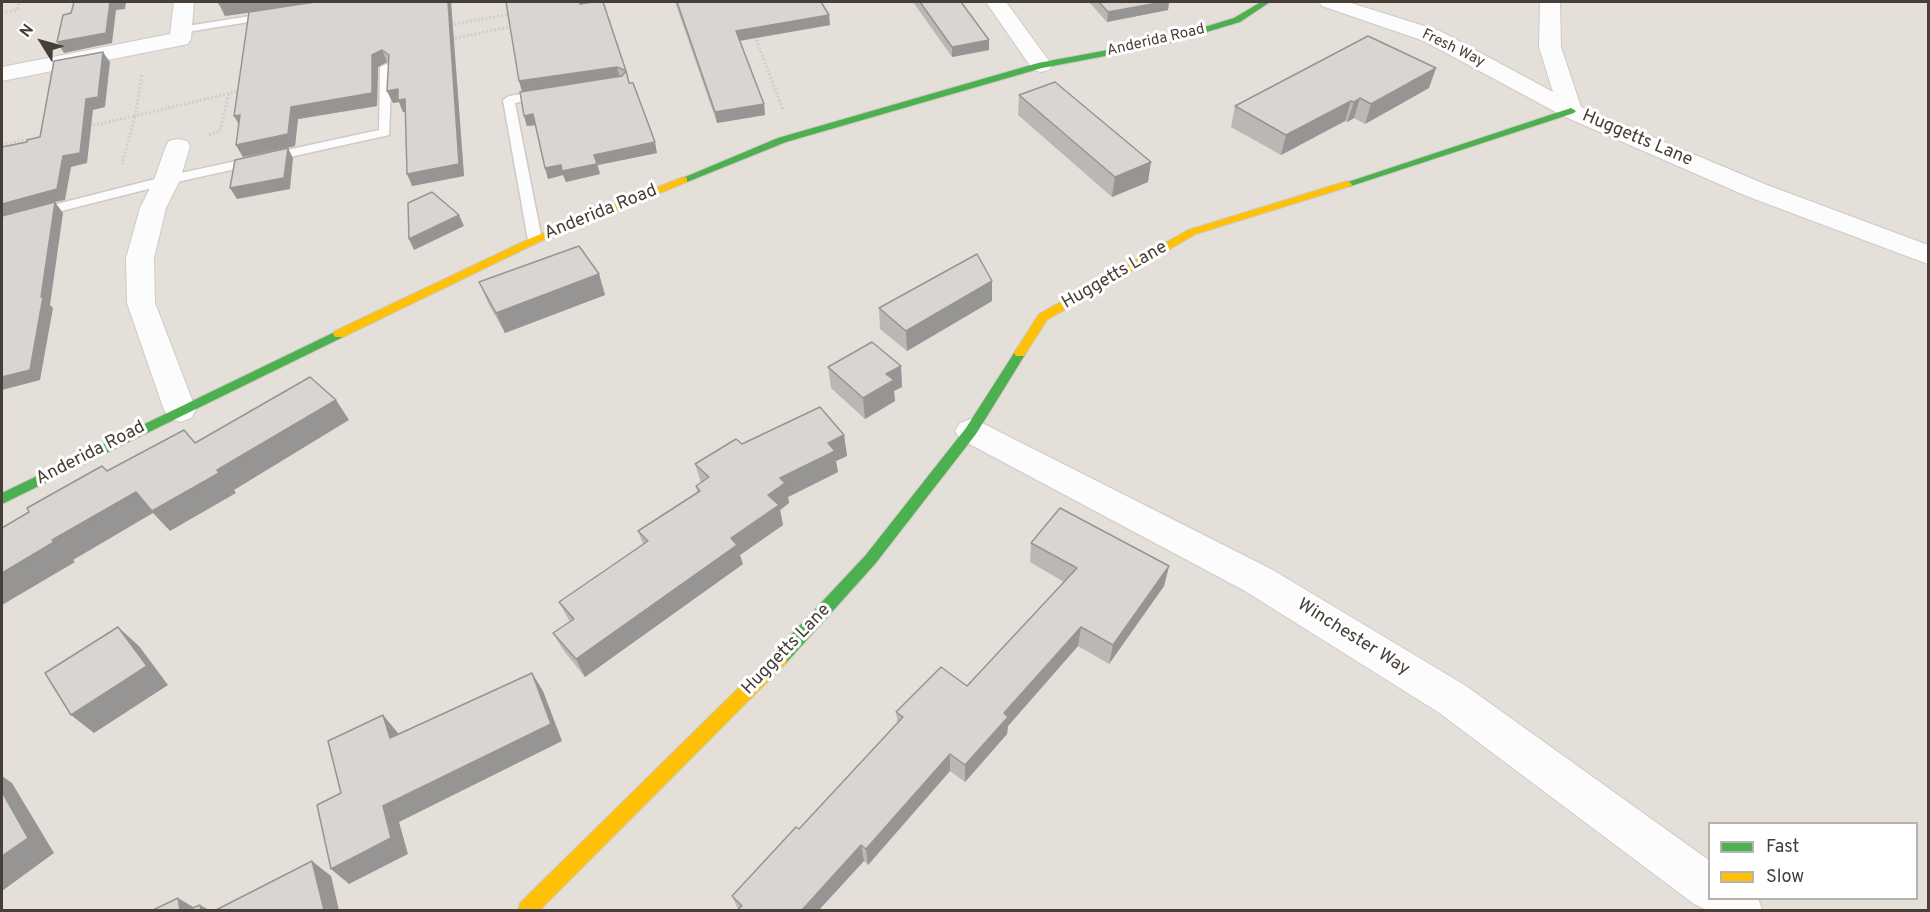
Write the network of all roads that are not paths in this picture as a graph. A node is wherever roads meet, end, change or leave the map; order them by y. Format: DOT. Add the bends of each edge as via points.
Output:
graph roads {
  1 [pos="184,2"];
  2 [pos="996,2"];
  3 [pos="1266,2"];
  4 [pos="1329,2"];
  5 [pos="1550,2"];
  6 [pos="275,16"];
  7 [pos="181,30"];
  8 [pos="1041,65"];
  9 [pos="386,67"];
  10 [pos="2,74"];
  11 [pos="554,93"];
  12 [pos="1571,111"];
  13 [pos="178,146"];
  14 [pos="167,180"];
  15 [pos="2,222"];
  16 [pos="536,240"];
  17 [pos="1929,255"];
  18 [pos="180,410"];
  19 [pos="971,431"];
  20 [pos="2,499"];
  21 [pos="1708,887"];
  22 [pos="1727,900"];
  23 [pos="527,910"];
  24 [pos="1740,910"];
  1 -- 7 [label="street"];
  2 -- 8 [label="street"];
  3 -- 8 [label="street, Anderida Road" via="1237,20 1163,42"];
  4 -- 12 [label="street, Fresh Way" via="1432,36"];
  5 -- 12 [label="street" via="1550,47"];
  6 -- 7 [label="lane"];
  7 -- 10 [label="street" via="180,39"];
  8 -- 16 [label="street, Anderida Road" via="797,135"];
  9 -- 14 [label="lane" via="385,132"];
  11 -- 16 [label="lane" via="509,100"];
  12 -- 17 [label="street, Huggetts Lane" via="1758,191"];
  12 -- 19 [label="street, Huggetts Lane" via="1192,232 1043,317"];
  13 -- 14 [label="street"];
  14 -- 15 [label="lane"];
  14 -- 18 [label="street" via="153,208 140,258 141,303"];
  16 -- 18 [label="street, Anderida Road"];
  18 -- 20 [label="street, Anderida Road"];
  19 -- 21 [label="street, Winchester Way" via="1258,580 1452,699"];
  19 -- 23 [label="street, Huggetts Lane" via="823,614"];
  22 -- 24 [label="street"];
}
